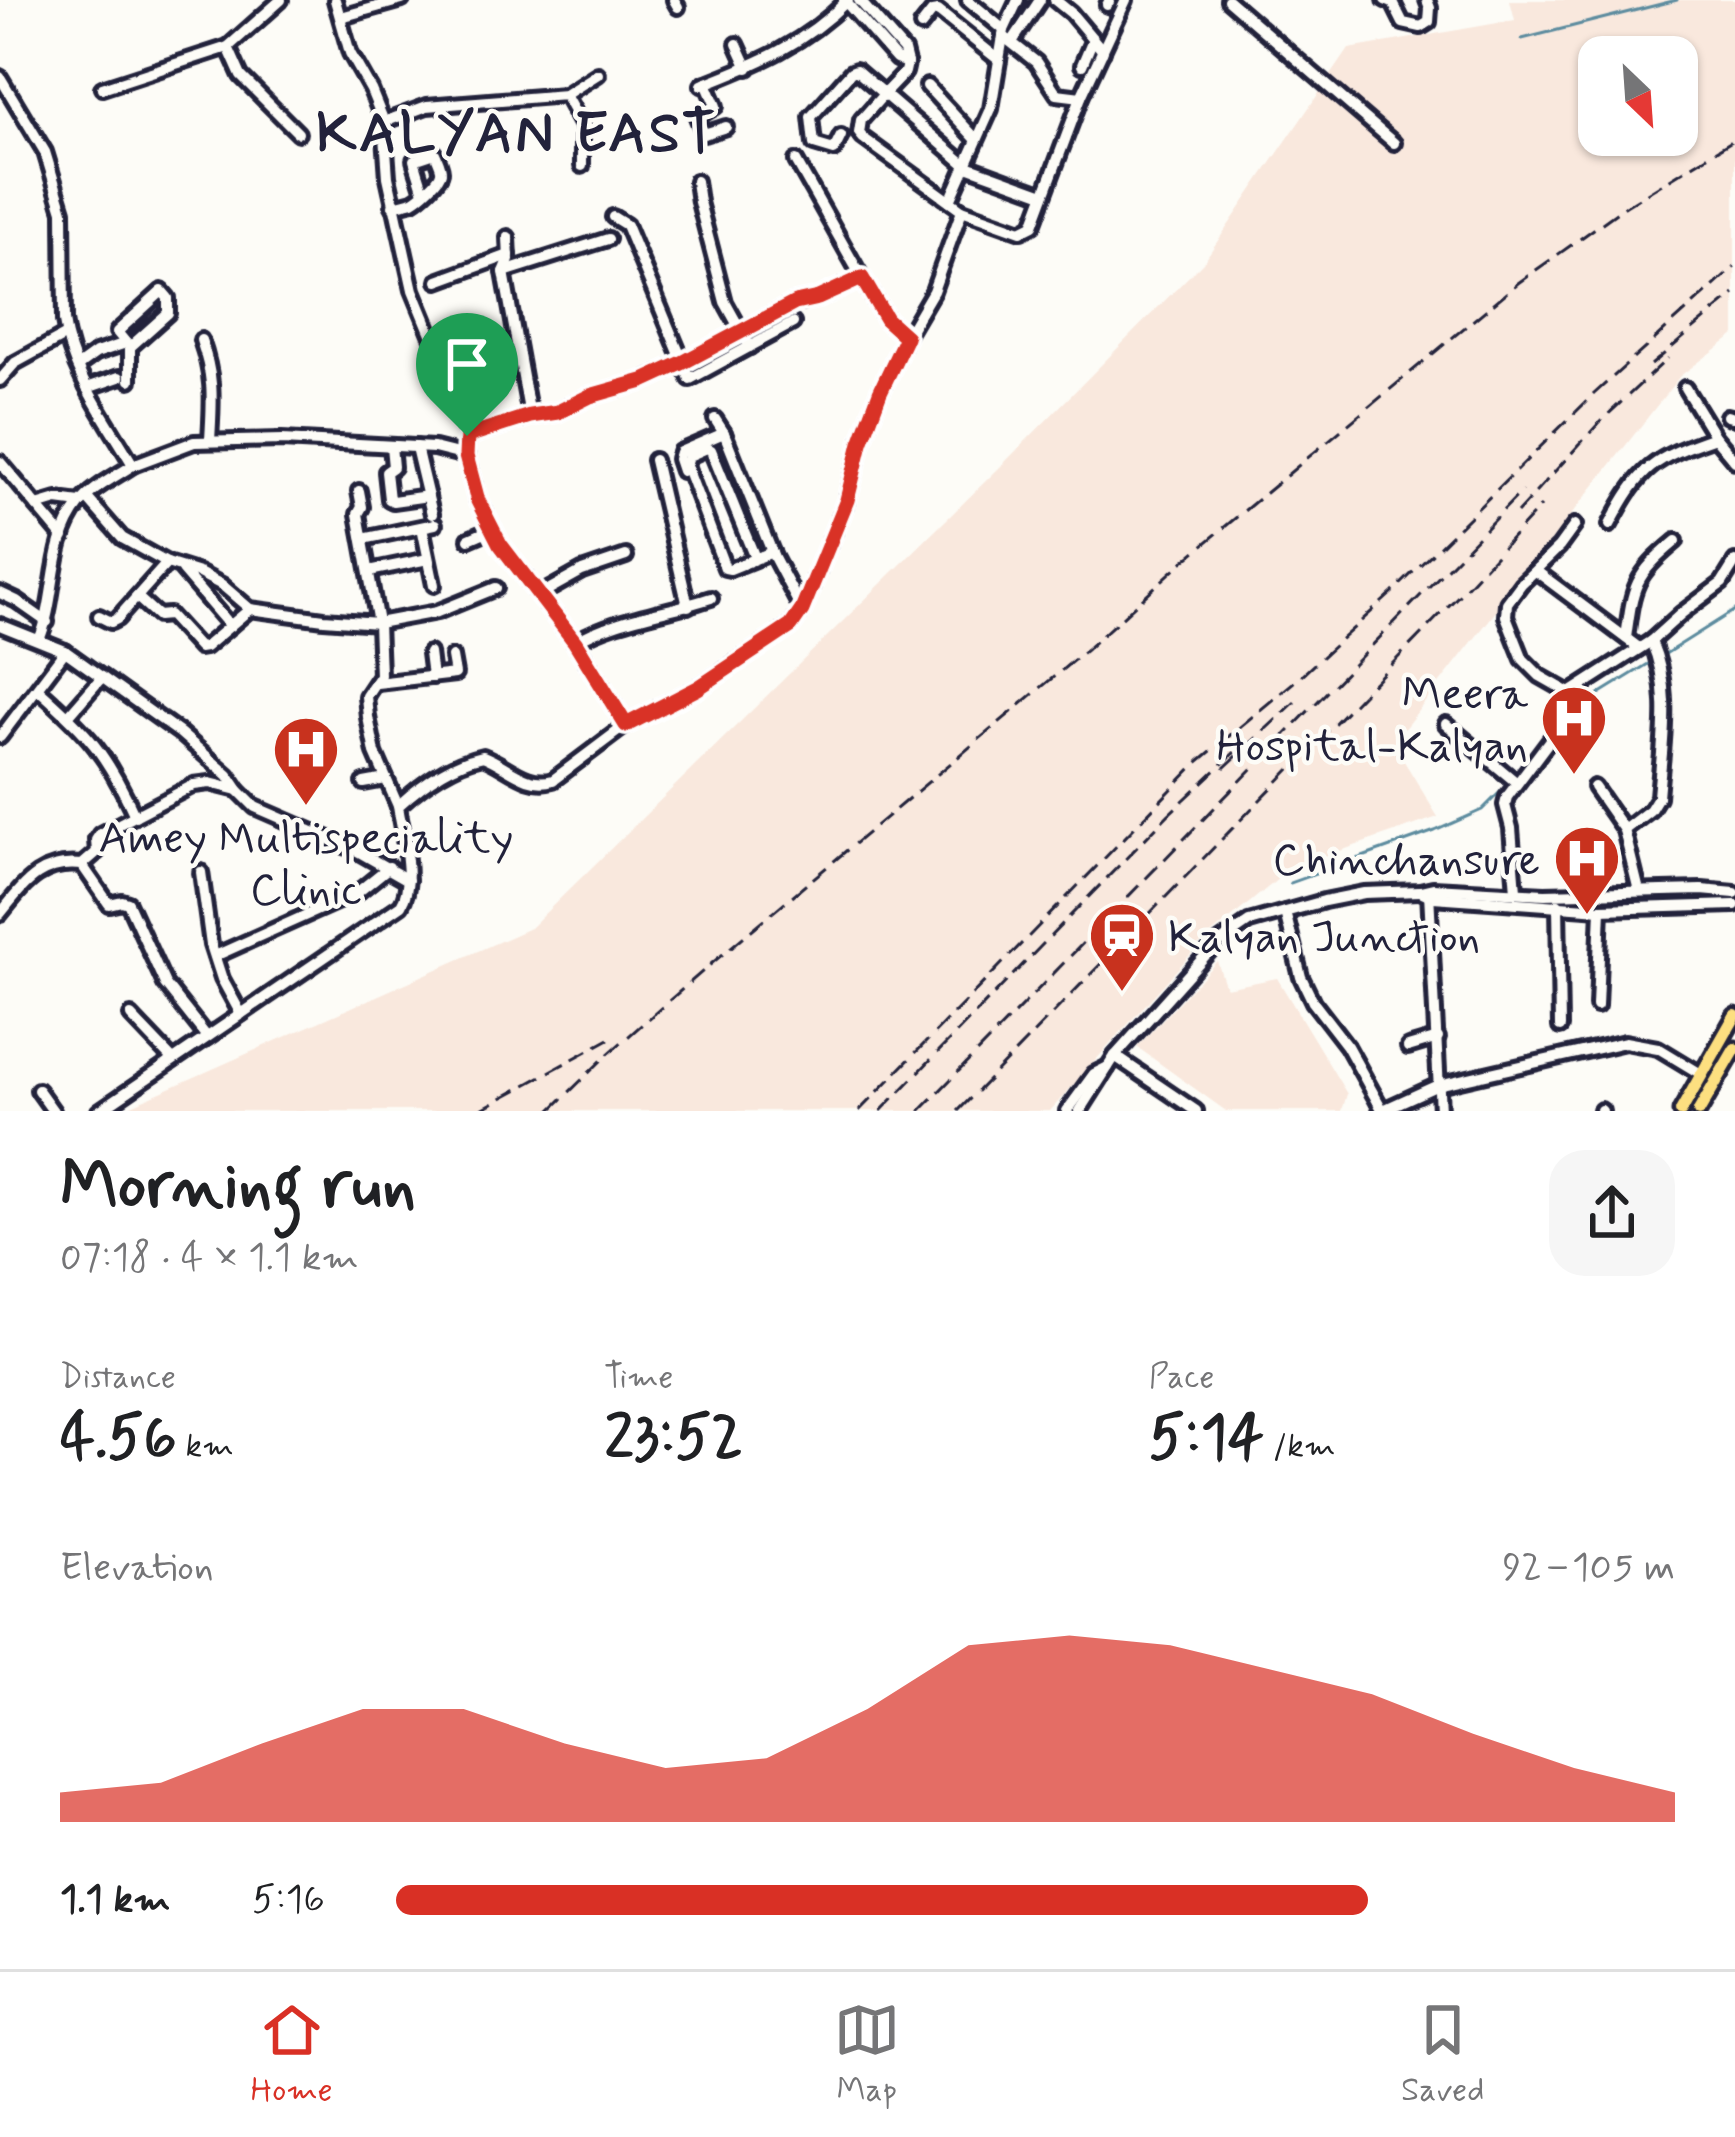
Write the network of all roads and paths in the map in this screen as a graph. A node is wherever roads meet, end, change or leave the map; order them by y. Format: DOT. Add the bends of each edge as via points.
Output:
graph roads {
  1 [pos="281,0"];
  2 [pos="335,0"];
  3 [pos="402,0"];
  4 [pos="968,0"];
  5 [pos="1040,0"];
  6 [pos="1055,0"];
  7 [pos="1126,0"];
  8 [pos="1228,0"];
  9 [pos="1385,0"];
  10 [pos="1427,0"];
  11 [pos="849,1"];
  12 [pos="1016,1"];
  13 [pos="341,17"];
  14 [pos="921,26"];
  15 [pos="1006,36"];
  16 [pos="1094,39"];
  17 [pos="737,44"];
  18 [pos="228,47"];
  19 [pos="1103,51"];
  20 [pos="999,60"];
  21 [pos="1082,65"];
  22 [pos="748,68"];
  23 [pos="598,74"];
  24 [pos="0,77"];
  25 [pos="927,86"];
  26 [pos="103,88"];
  27 [pos="882,92"];
  28 [pos="565,94"];
  29 [pos="1081,97"];
  30 [pos="384,122"];
  31 [pos="726,127"];
  32 [pos="298,133"];
  33 [pos="979,134"];
  34 [pos="863,138"];
  35 [pos="1394,143"];
  36 [pos="796,161"];
  37 [pos="582,166"];
  38 [pos="967,166"];
  39 [pos="696,181"];
  40 [pos="424,192"];
  41 [pos="1044,194"];
  42 [pos="950,201"];
  43 [pos="393,206"];
  44 [pos="962,210"];
  45 [pos="613,217"];
  46 [pos="508,237"];
  47 [pos="608,239"];
  48 [pos="509,255"];
  49 [pos="504,272"];
  50 [pos="862,278"];
  51 [pos="413,290"];
  52 [pos="793,323"];
  53 [pos="742,331"];
  54 [pos="66,335"];
  55 [pos="906,337"];
  56 [pos="201,340"];
  57 [pos="128,345"];
  58 [pos="750,347"];
  59 [pos="682,363"];
  60 [pos="78,366"];
  61 [pos="0,380"];
  62 [pos="87,388"];
  63 [pos="1685,388"];
  64 [pos="530,416"];
  65 [pos="715,419"];
  66 [pos="724,433"];
  67 [pos="467,436"];
  68 [pos="1715,437"];
  69 [pos="210,441"];
  70 [pos="412,451"];
  71 [pos="391,452"];
  72 [pos="466,456"];
  73 [pos="654,460"];
  74 [pos="1735,461"];
  75 [pos="0,462"];
  76 [pos="134,465"];
  77 [pos="359,491"];
  78 [pos="428,496"];
  79 [pos="84,501"];
  80 [pos="38,506"];
  81 [pos="430,522"];
  82 [pos="1610,524"];
  83 [pos="1575,525"];
  84 [pos="492,529"];
  85 [pos="63,537"];
  86 [pos="363,539"];
  87 [pos="469,539"];
  88 [pos="1676,541"];
  89 [pos="753,553"];
  90 [pos="773,554"];
  91 [pos="626,556"];
  92 [pos="428,559"];
  93 [pos="1735,562"];
  94 [pos="166,563"];
  95 [pos="182,570"];
  96 [pos="369,571"];
  97 [pos="1536,572"];
  98 [pos="434,585"];
  99 [pos="496,588"];
  100 [pos="0,593"];
  101 [pos="539,595"];
  102 [pos="137,597"];
  103 [pos="711,598"];
  104 [pos="688,606"];
  105 [pos="250,609"];
  106 [pos="802,610"];
  107 [pos="99,616"];
  108 [pos="47,622"];
  109 [pos="378,623"];
  110 [pos="0,625"];
  111 [pos="230,626"];
  112 [pos="1626,638"];
  113 [pos="39,640"];
  114 [pos="575,642"];
  115 [pos="1654,646"];
  116 [pos="1639,648"];
  117 [pos="65,651"];
  118 [pos="429,653"];
  119 [pos="452,657"];
  120 [pos="411,664"];
  121 [pos="396,665"];
  122 [pos="102,677"];
  123 [pos="398,681"];
  124 [pos="425,681"];
  125 [pos="377,682"];
  126 [pos="38,689"];
  127 [pos="1570,697"];
  128 [pos="68,716"];
  129 [pos="1446,724"];
  130 [pos="626,725"];
  131 [pos="0,737"];
  132 [pos="386,779"];
  133 [pos="364,783"];
  134 [pos="1517,783"];
  135 [pos="1594,787"];
  136 [pos="238,790"];
  137 [pos="398,806"];
  138 [pos="135,816"];
  139 [pos="305,827"];
  140 [pos="1624,830"];
  141 [pos="298,845"];
  142 [pos="82,865"];
  143 [pos="389,867"];
  144 [pos="200,872"];
  145 [pos="408,880"];
  146 [pos="1426,891"];
  147 [pos="1516,891"];
  148 [pos="1639,891"];
  149 [pos="1559,893"];
  150 [pos="1735,893"];
  151 [pos="1735,905"];
  152 [pos="1558,907"];
  153 [pos="1601,909"];
  154 [pos="1285,912"];
  155 [pos="0,914"];
  156 [pos="214,956"];
  157 [pos="1597,1006"];
  158 [pos="241,1014"];
  159 [pos="131,1016"];
  160 [pos="1735,1016"];
  161 [pos="1560,1027"];
  162 [pos="207,1036"];
  163 [pos="1438,1038"];
  164 [pos="1408,1047"];
  165 [pos="1735,1049"];
  166 [pos="173,1060"];
  167 [pos="1111,1061"];
  168 [pos="1701,1074"];
  169 [pos="1419,1078"];
  170 [pos="1438,1085"];
  171 [pos="38,1090"];
  172 [pos="1422,1092"];
  173 [pos="1383,1110"];
  174 [pos="53,1111"];
  175 [pos="99,1111"];
  176 [pos="1067,1111"];
  177 [pos="1080,1111"];
  178 [pos="1196,1111"];
  179 [pos="1440,1111"];
  180 [pos="1681,1111"];
  181 [pos="1699,1111"];
  1 -- 18 [label="street"];
  2 -- 13 [label="street"];
  3 -- 13 [label="street"];
  4 -- 15 [label="street"];
  5 -- 15 [label="street"];
  6 -- 16 [label="street"];
  7 -- 19 [label="street"];
  8 -- 35 [label="street"];
  9 -- 10 [label="street" via="1403,23 1423,27"];
  11 -- 22 [label="street"];
  11 -- 27 [label="street" via="904,51 905,72"];
  12 -- 15 [label="street"];
  13 -- 30 [label="street"];
  14 -- 20 [label="street" via="938,11"];
  15 -- 20 [label="street"];
  15 -- 29 [label="street" via="1058,94"];
  16 -- 19 [label="street"];
  16 -- 21 [label="street"];
  17 -- 22 [label="street"];
  18 -- 26 [label="street"];
  18 -- 32 [label="street" via="241,76"];
  19 -- 29 [label="street"];
  20 -- 33 [label="street"];
  22 -- 31 [label="street" via="704,84 716,106 697,117 704,134"];
  23 -- 28 [label="street"];
  24 -- 54 [label="street" via="45,152 64,211"];
  25 -- 33 [label="street"];
  27 -- 34 [label="street" via="856,116"];
  27 -- 34 [label="street" via="854,71 813,111 813,143 832,150 839,135"];
  27 -- 38 [label="street"];
  28 -- 30 [label="street" via="427,106"];
  28 -- 37 [label="street" via="582,126"];
  29 -- 41 [label="street"];
  30 -- 43 [label="street"];
  33 -- 38 [label="street"];
  34 -- 42 [label="street"];
  36 -- 50 [label="street"];
  38 -- 41 [label="street"];
  38 -- 42 [label="street"];
  39 -- 53 [label="street" via="725,302"];
  40 -- 43 [label="street"];
  41 -- 44 [label="street" via="1033,224 1021,231"];
  42 -- 44 [label="street"];
  43 -- 51 [label="street"];
  44 -- 55 [label="street" via="933,291"];
  45 -- 59 [label="street" via="626,225"];
  46 -- 48 [label="street"];
  47 -- 49 [label="street"];
  48 -- 49 [label="street"];
  48 -- 51 [label="street"];
  49 -- 64 [label="street"];
  50 -- 53 [label="street"];
  50 -- 55 [label="street"];
  51 -- 67 [label="street"];
  52 -- 58 [label="street"];
  53 -- 58 [label="street"];
  53 -- 59 [label="street"];
  54 -- 60 [label="street"];
  54 -- 61 [label="street"];
  55 -- 106 [label="street"];
  56 -- 69 [label="street" via="213,384"];
  57 -- 57 [label="street" via="117,332 162,291 168,314"];
  57 -- 60 [label="street"];
  57 -- 62 [label="street" via="124,379"];
  58 -- 59 [label="street" via="692,379"];
  59 -- 64 [label="street"];
  60 -- 62 [label="street"];
  62 -- 76 [label="street"];
  63 -- 68 [label="street"];
  64 -- 67 [label="street"];
  65 -- 66 [label="street"];
  66 -- 90 [label="street"];
  66 -- 90 [label="street" via="678,459 722,572"];
  67 -- 72 [label="street"];
  68 -- 74 [label="street"];
  68 -- 82 [label="street" via="1640,475"];
  69 -- 71 [label="street"];
  69 -- 76 [label="street"];
  70 -- 71 [label="street"];
  70 -- 72 [label="street"];
  70 -- 78 [label="street"];
  71 -- 78 [label="street" via="389,499"];
  72 -- 84 [label="street"];
  73 -- 104 [label="street"];
  75 -- 80 [label="street"];
  76 -- 79 [label="street"];
  77 -- 86 [label="street"];
  78 -- 81 [label="street"];
  79 -- 80 [label="street"];
  79 -- 85 [label="street"];
  79 -- 94 [label="street" via="122,538"];
  80 -- 85 [label="street"];
  81 -- 86 [label="street"];
  81 -- 92 [label="street"];
  83 -- 97 [label="street"];
  84 -- 87 [label="street"];
  84 -- 101 [label="street"];
  85 -- 108 [label="street"];
  86 -- 96 [label="street"];
  88 -- 112 [label="street" via="1642,572"];
  89 -- 90 [label="street" via="711,450 689,456 725,568"];
  90 -- 106 [label="street"];
  91 -- 101 [label="street"];
  92 -- 96 [label="street"];
  92 -- 98 [label="street"];
  93 -- 115 [label="street"];
  94 -- 95 [label="street"];
  94 -- 102 [label="street"];
  95 -- 105 [label="street" via="222,585"];
  95 -- 111 [label="street"];
  96 -- 109 [label="street"];
  97 -- 112 [label="street"];
  97 -- 127 [label="street" via="1507,603 1506,616 1522,659"];
  99 -- 109 [label="street" via="437,612"];
  100 -- 108 [label="street"];
  101 -- 114 [label="street"];
  102 -- 107 [label="street" via="114,621"];
  102 -- 111 [label="street" via="158,616 169,615 197,648"];
  103 -- 104 [label="street"];
  104 -- 114 [label="street" via="598,628"];
  105 -- 109 [label="street"];
  105 -- 111 [label="street"];
  106 -- 130 [label="street" via="791,626 698,688"];
  108 -- 113 [label="street"];
  109 -- 125 [label="street"];
  110 -- 113 [label="street"];
  112 -- 116 [label="street"];
  113 -- 117 [label="street"];
  114 -- 130 [label="street"];
  115 -- 116 [label="street"];
  115 -- 140 [label="street" via="1666,693 1658,797"];
  116 -- 127 [label="street"];
  117 -- 122 [label="street"];
  117 -- 126 [label="street"];
  118 -- 124 [label="street"];
  119 -- 124 [label="street" via="455,674"];
  120 -- 124 [label="street"];
  121 -- 123 [label="street"];
  122 -- 128 [label="street"];
  122 -- 136 [label="street" via="180,733"];
  123 -- 124 [label="street"];
  123 -- 125 [label="street"];
  125 -- 132 [label="street" via="366,696"];
  126 -- 128 [label="street"];
  126 -- 131 [label="street"];
  127 -- 134 [label="street" via="1567,717"];
  128 -- 138 [label="street" via="111,766"];
  129 -- 134 [label="street"];
  130 -- 137 [label="street" via="543,784 483,756 424,782"];
  132 -- 133 [label="street"];
  132 -- 137 [label="street"];
  134 -- 147 [label="street" via="1505,805"];
  135 -- 140 [label="street"];
  136 -- 138 [label="street" via="202,783"];
  136 -- 139 [label="street" via="255,807"];
  137 -- 145 [label="street"];
  138 -- 142 [label="street" via="98,837 97,852"];
  139 -- 141 [label="street"];
  139 -- 143 [label="street"];
  140 -- 148 [label="street"];
  142 -- 155 [label="street" via="36,874"];
  142 -- 162 [label="street" via="109,904 128,903 165,984"];
  143 -- 145 [label="street"];
  143 -- 156 [label="street" via="358,892"];
  144 -- 156 [label="street"];
  145 -- 158 [label="street" via="401,905"];
  146 -- 147 [label="street"];
  146 -- 152 [label="street"];
  146 -- 154 [label="street" via="1364,892"];
  146 -- 163 [label="street"];
  147 -- 149 [label="street"];
  148 -- 149 [label="street"];
  148 -- 150 [label="street"];
  149 -- 152 [label="street"];
  151 -- 153 [label="street"];
  152 -- 153 [label="street"];
  152 -- 161 [label="street"];
  153 -- 157 [label="street"];
  154 -- 167 [label="street" via="1249,922 1213,947"];
  154 -- 173 [label="street" via="1313,1002"];
  156 -- 158 [label="street"];
  158 -- 162 [label="street"];
  159 -- 166 [label="street"];
  160 -- 168 [label="main road"];
  162 -- 166 [label="street"];
  163 -- 164 [label="street"];
  163 -- 170 [label="street"];
  165 -- 181 [label="main road"];
  166 -- 175 [label="street"];
  167 -- 176 [label="street"];
  167 -- 177 [label="street"];
  167 -- 178 [label="street"];
  168 -- 170 [label="street" via="1658,1048 1624,1042"];
  168 -- 180 [label="main road"];
  169 -- 172 [label="street"];
  170 -- 172 [label="street"];
  170 -- 179 [label="street"];
  171 -- 174 [label="street"];
  172 -- 173 [label="street"];
}
